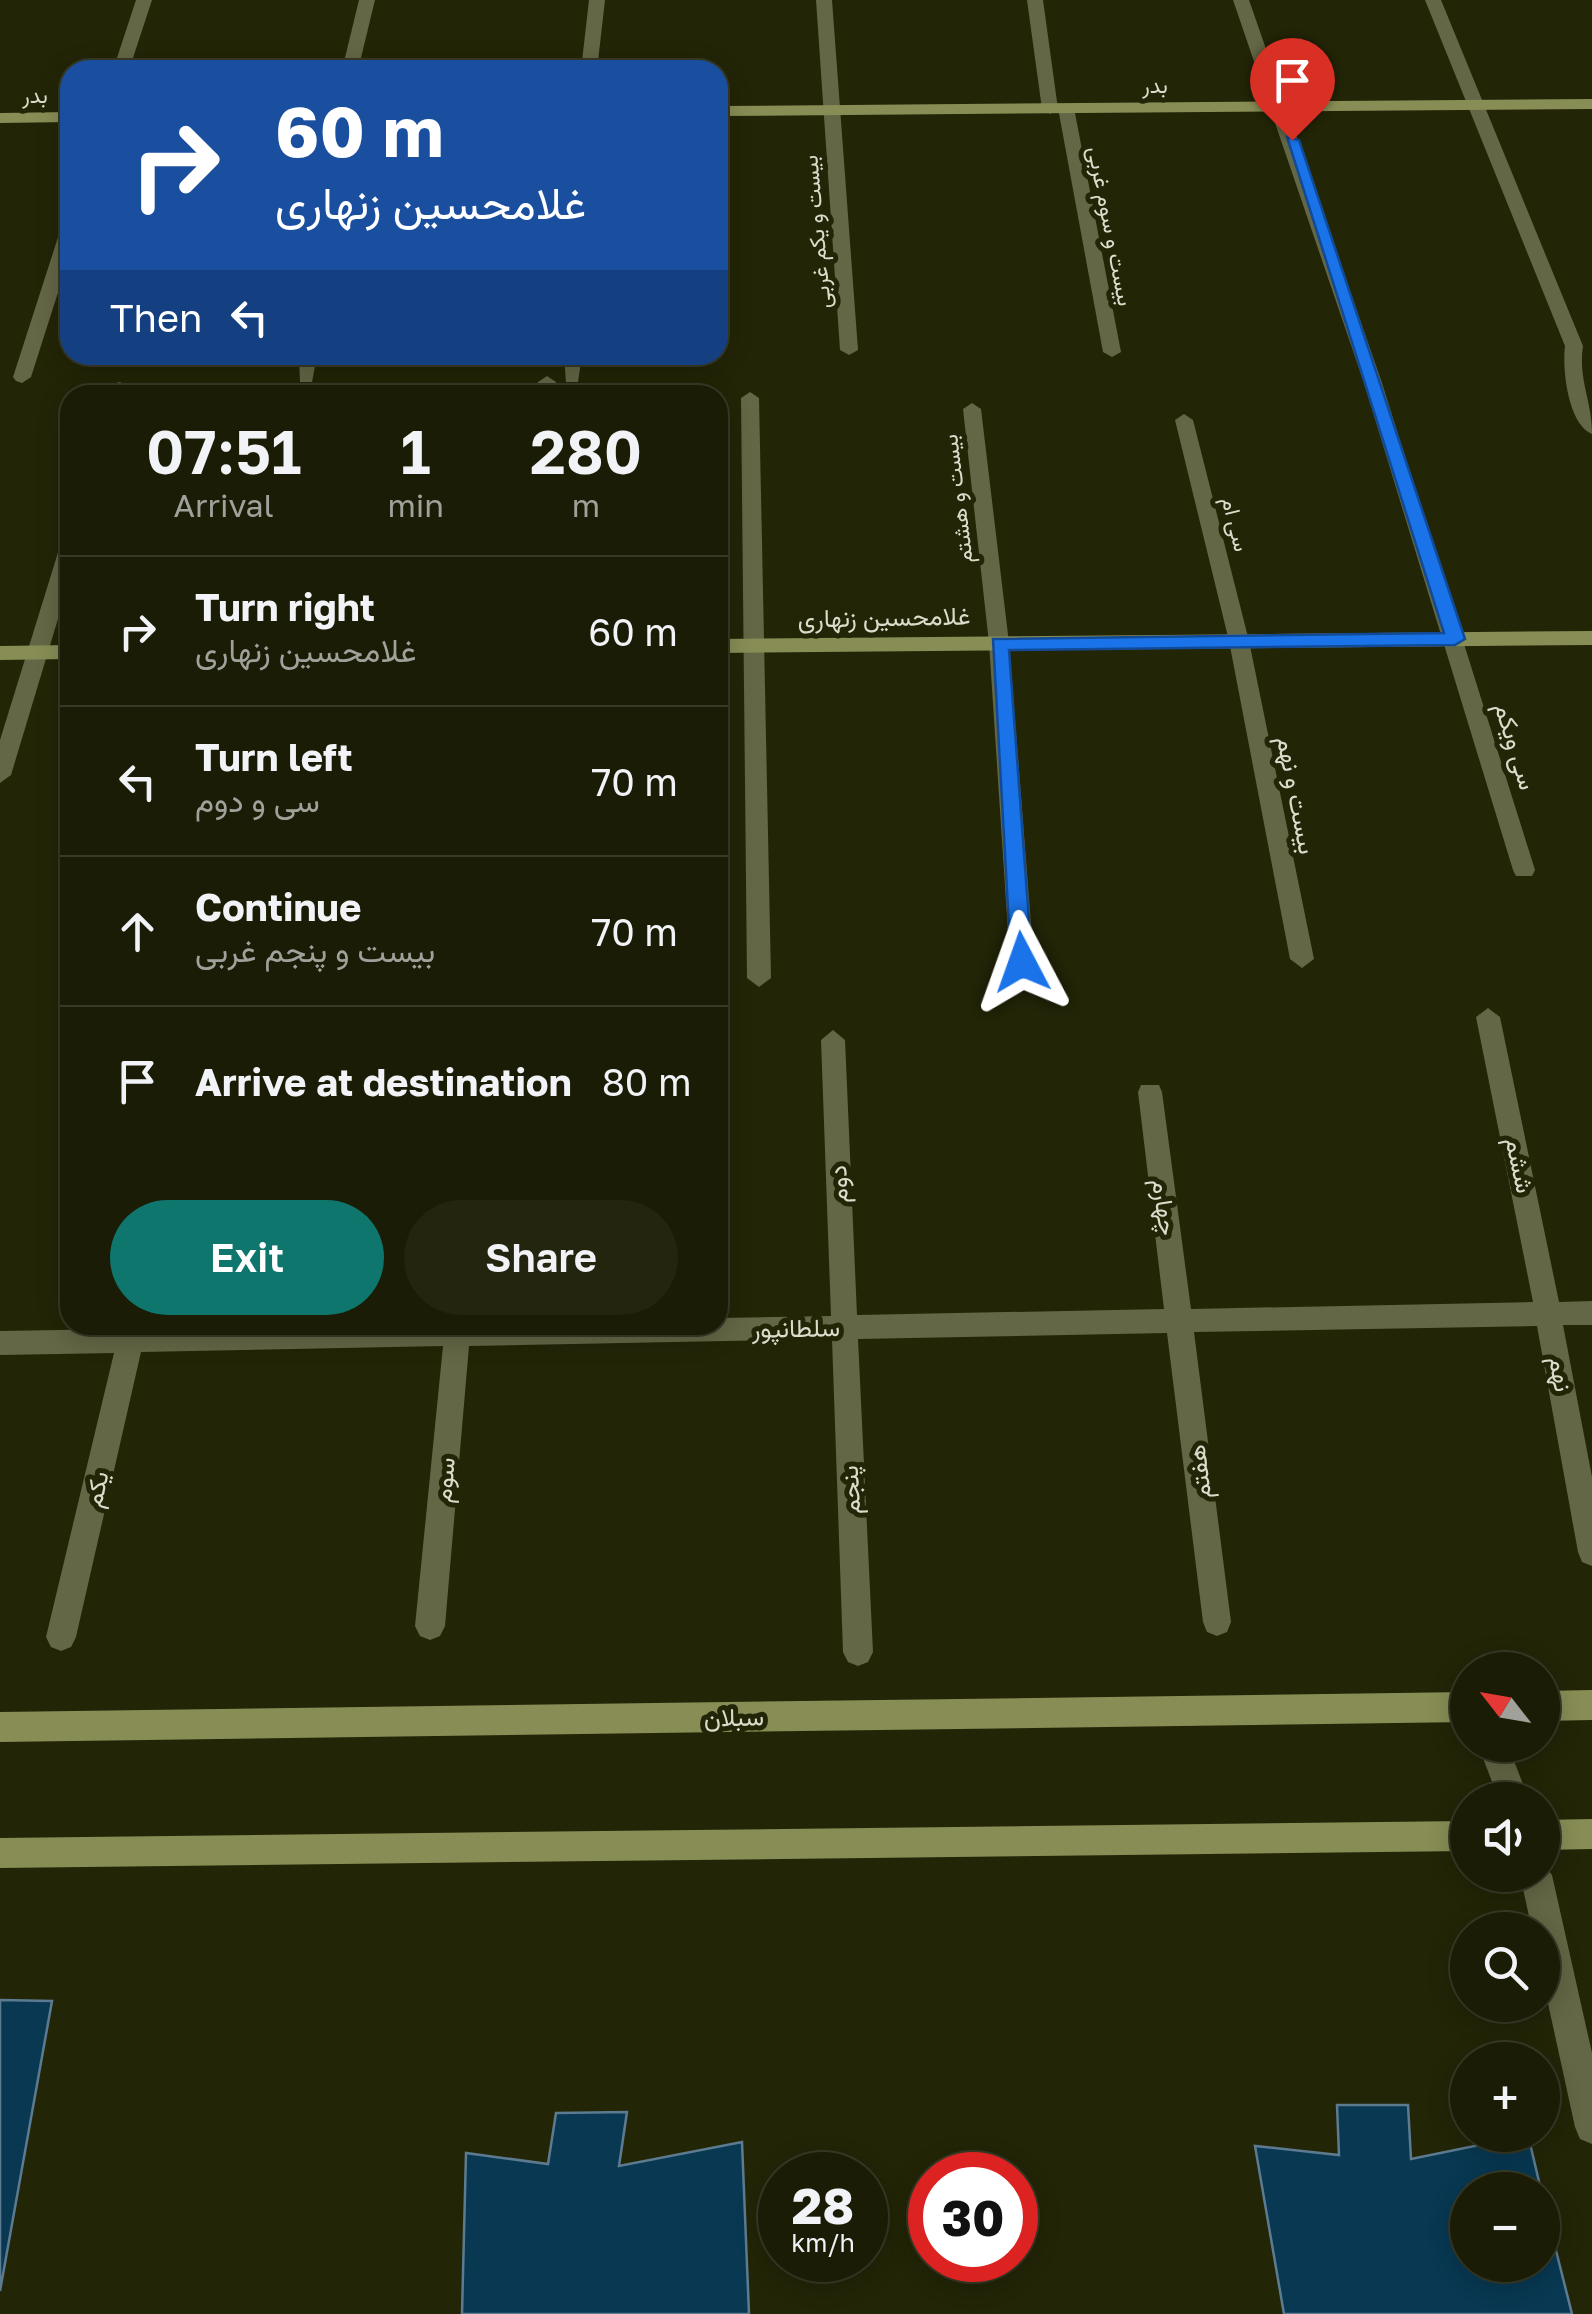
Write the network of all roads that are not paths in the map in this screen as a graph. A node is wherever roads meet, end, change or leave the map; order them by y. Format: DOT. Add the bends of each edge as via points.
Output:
graph roads {
  1 [pos="144,0"];
  2 [pos="366,0"];
  3 [pos="597,0"];
  4 [pos="824,0"];
  5 [pos="1036,0"];
  6 [pos="1242,0"];
  7 [pos="1434,0"];
  8 [pos="125,60"];
  9 [pos="352,60"];
  10 [pos="590,60"];
  11 [pos="1592,104"];
  12 [pos="1478,105"];
  13 [pos="1280,106"];
  14 [pos="1058,108"];
  15 [pos="828,110"];
  16 [pos="728,112"];
  17 [pos="60,117"];
  18 [pos="0,118"];
  19 [pos="60,259"];
  20 [pos="849,350"];
  21 [pos="1112,352"];
  22 [pos="307,365"];
  23 [pos="573,365"];
  24 [pos="22,377"];
  25 [pos="306,378"];
  26 [pos="572,378"];
  27 [pos="750,398"];
  28 [pos="972,409"];
  29 [pos="1184,420"];
  30 [pos="1592,428"];
  31 [pos="60,577"];
  32 [pos="1592,638"];
  33 [pos="1455,639"];
  34 [pos="1239,641"];
  35 [pos="1000,643"];
  36 [pos="728,646"];
  37 [pos="752,646"];
  38 [pos="0,652"];
  39 [pos="36,652"];
  40 [pos="60,652"];
  41 [pos="0,775"];
  42 [pos="1524,870"];
  43 [pos="1302,960"];
  44 [pos="1022,962"];
  45 [pos="759,978"];
  46 [pos="1488,1017"];
  47 [pos="833,1040"];
  48 [pos="1150,1092"];
  49 [pos="1592,1313"];
  50 [pos="1550,1314"];
  51 [pos="1181,1321"];
  52 [pos="842,1327"];
  53 [pos="728,1328"];
  54 [pos="108,1335"];
  55 [pos="132,1335"];
  56 [pos="458,1335"];
  57 [pos="0,1344"];
  58 [pos="1592,1552"];
  59 [pos="1216,1622"];
  60 [pos="430,1626"];
  61 [pos="61,1637"];
  62 [pos="858,1652"];
  63 [pos="1592,1705"];
  64 [pos="1560,1706"];
  65 [pos="1450,1708"];
  66 [pos="0,1727"];
  67 [pos="1592,1834"];
  68 [pos="1560,1835"];
  69 [pos="1450,1836"];
  70 [pos="0,1853"];
  71 [pos="1540,1892"];
  72 [pos="1592,2127"];
  1 -- 8 [label="street"];
  2 -- 9 [label="street"];
  3 -- 10 [label="street"];
  4 -- 15 [label="street, بیست و یکم غربی"];
  5 -- 14 [label="street, بیست و سوم غربی"];
  6 -- 13 [label="street, سی ویکم"];
  7 -- 12 [label="street"];
  11 -- 12 [label="street, بدر"];
  12 -- 13 [label="street, بدر"];
  12 -- 30 [label="street" via="1574,346 1570,374"];
  13 -- 14 [label="street, بدر"];
  13 -- 33 [label="street, سی ویکم"];
  14 -- 15 [label="street, بدر"];
  14 -- 21 [label="street, بیست و سوم غربی"];
  15 -- 16 [label="street, بدر"];
  15 -- 20 [label="street, بیست و یکم غربی"];
  17 -- 18 [label="street, بدر"];
  19 -- 24 [label="street"];
  22 -- 25 [label="street"];
  23 -- 26 [label="street"];
  27 -- 37 [label="street"];
  28 -- 35 [label="street, بیست و هشتم"];
  29 -- 34 [label="street, سی ام"];
  31 -- 39 [label="street"];
  32 -- 33 [label="street, غلامحسین زنهاری"];
  33 -- 34 [label="street, غلامحسین زنهاری"];
  33 -- 42 [label="street, سی ویکم"];
  34 -- 35 [label="street, غلامحسین زنهاری"];
  34 -- 43 [label="street, بیست و نهم"];
  35 -- 37 [label="street, غلامحسین زنهاری"];
  35 -- 44 [label="street, بیست و هشتم"];
  36 -- 37 [label="street, غلامحسین زنهاری"];
  37 -- 45 [label="street"];
  38 -- 39 [label="street"];
  39 -- 40 [label="street"];
  39 -- 41 [label="street"];
  46 -- 50 [label="street, ششم"];
  47 -- 52 [label="street, دوم"];
  48 -- 51 [label="street, چهارم"];
  49 -- 50 [label="street, سلطانپور"];
  50 -- 51 [label="street, سلطانپور"];
  50 -- 58 [label="street, نهم"];
  51 -- 52 [label="street, سلطانپور"];
  51 -- 59 [label="street, هفتم"];
  52 -- 53 [label="street, سلطانپور"];
  52 -- 62 [label="street, پنجم"];
  54 -- 57 [label="street, سلطانپور"];
  55 -- 61 [label="street, یکم"];
  56 -- 60 [label="street, سوم"];
  63 -- 64 [label="street"];
  65 -- 66 [label="street, سبلان"];
  67 -- 68 [label="street"];
  69 -- 70 [label="street"];
  71 -- 72 [label="street"];
}
